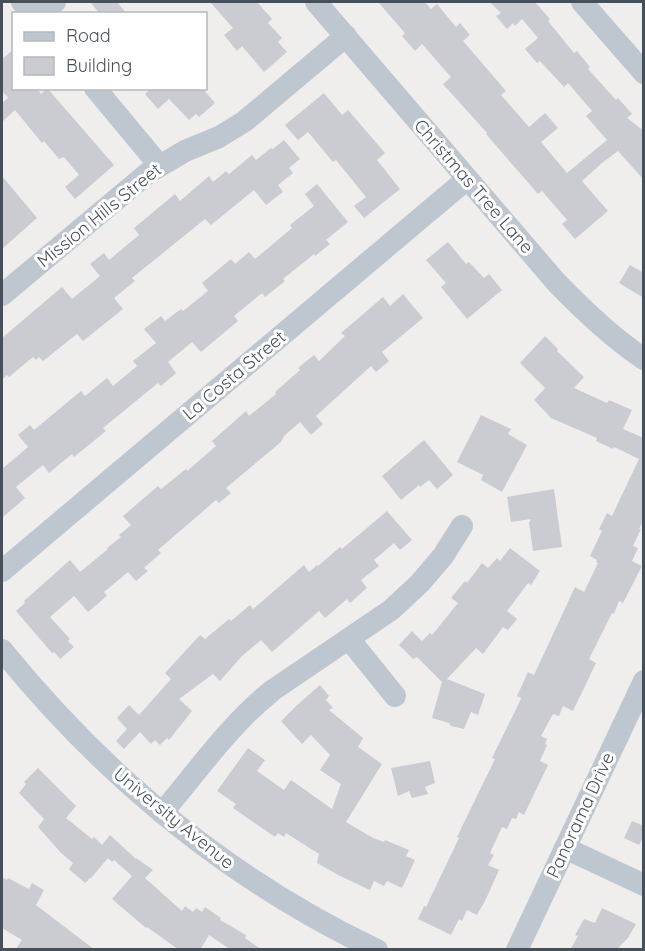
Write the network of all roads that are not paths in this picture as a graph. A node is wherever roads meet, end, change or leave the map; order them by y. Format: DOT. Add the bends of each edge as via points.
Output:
graph roads {
  1 [pos="55,2"];
  2 [pos="316,2"];
  3 [pos="582,2"];
  4 [pos="43,12"];
  5 [pos="346,36"];
  6 [pos="644,73"];
  7 [pos="97,90"];
  8 [pos="159,165"];
  9 [pos="467,179"];
  10 [pos="2,295"];
  11 [pos="644,359"];
  12 [pos="462,526"];
  13 [pos="2,571"];
  14 [pos="349,639"];
  15 [pos="2,650"];
  16 [pos="644,681"];
  17 [pos="395,696"];
  18 [pos="162,813"];
  19 [pos="565,848"];
  20 [pos="644,885"];
  21 [pos="377,950"];
  22 [pos="517,950"];
  1 -- 4 [label="street"];
  2 -- 5 [label="street, Christmas Tree Lane"];
  3 -- 6 [label="street"];
  5 -- 8 [label="street, Mission Hills Street" via="244,121"];
  5 -- 9 [label="street, Christmas Tree Lane"];
  7 -- 8 [label="street"];
  8 -- 10 [label="street, Mission Hills Street"];
  9 -- 11 [label="street, Christmas Tree Lane" via="556,282"];
  9 -- 13 [label="street, La Costa Street"];
  12 -- 14 [label="street" via="420,583 391,610"];
  14 -- 17 [label="street"];
  14 -- 18 [label="street" via="260,700"];
  15 -- 18 [label="street, University Avenue" via="69,728"];
  16 -- 19 [label="street, Panorama Drive"];
  18 -- 21 [label="street, University Avenue" via="261,885"];
  19 -- 20 [label="street"];
  19 -- 22 [label="street, Panorama Drive"];
}
